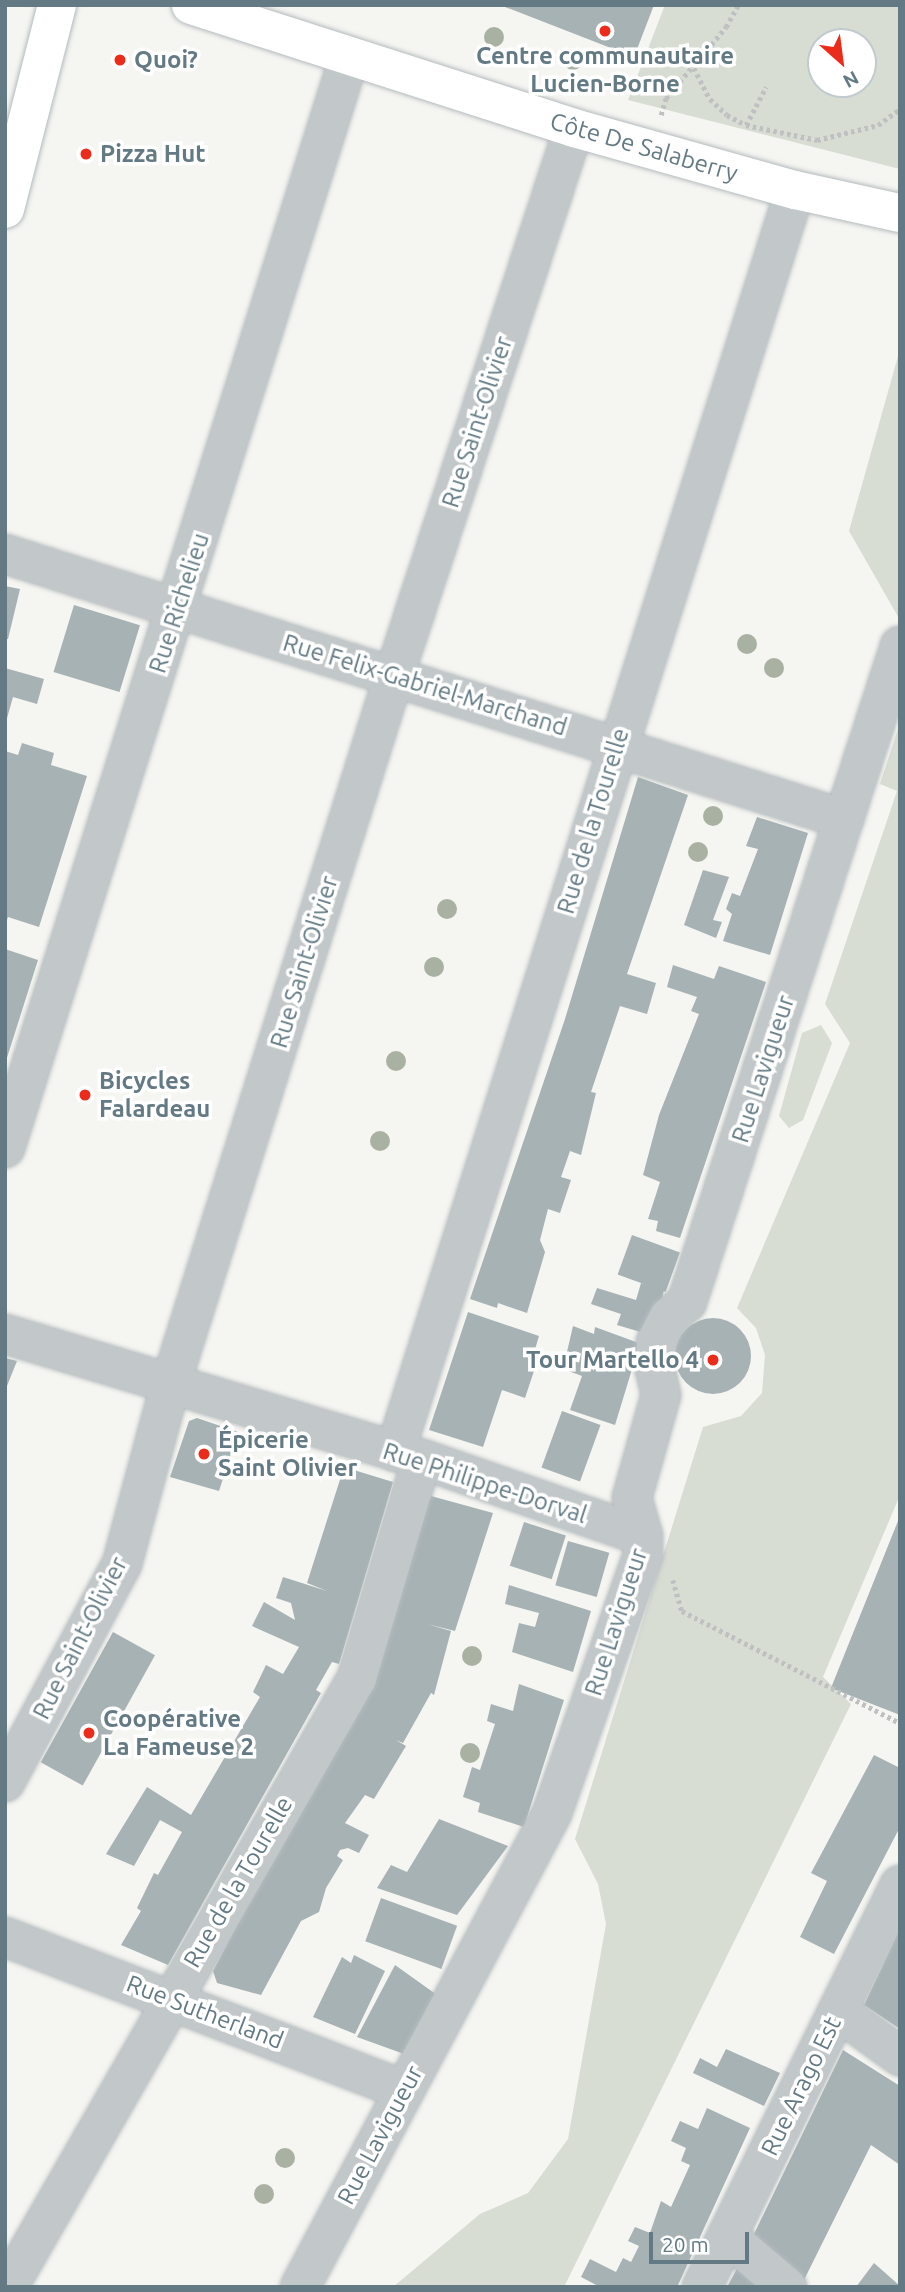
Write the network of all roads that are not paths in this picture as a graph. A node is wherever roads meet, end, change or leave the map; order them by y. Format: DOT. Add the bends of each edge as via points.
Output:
graph roads {
  1 [pos="57,5"];
  2 [pos="191,5"];
  3 [pos="349,58"];
  4 [pos="574,128"];
  5 [pos="795,190"];
  6 [pos="5,209"];
  7 [pos="900,213"];
  8 [pos="5,554"];
  9 [pos="179,606"];
  10 [pos="900,646"];
  11 [pos="393,678"];
  12 [pos="617,744"];
  13 [pos="844,819"];
  14 [pos="5,1148"];
  15 [pos="5,1334"];
  16 [pos="170,1386"];
  17 [pos="409,1456"];
  18 [pos="643,1536"];
  19 [pos="5,1782"];
  20 [pos="900,1885"];
  21 [pos="5,1937"];
  22 [pos="170,1998"];
  23 [pos="838,2011"];
  24 [pos="900,2056"];
  25 [pos="404,2090"];
  26 [pos="727,2236"];
  27 [pos="8,2287"];
  28 [pos="300,2287"];
  29 [pos="702,2287"];
  30 [pos="788,2287"];
  1 -- 6 [label="street"];
  2 -- 3 [label="street, Côte De Salaberry"];
  3 -- 4 [label="street, Côte De Salaberry"];
  3 -- 9 [label="street, Rue Richelieu"];
  4 -- 5 [label="street, Côte De Salaberry"];
  4 -- 11 [label="street, Rue Saint-Olivier"];
  5 -- 7 [label="street, Côte De Salaberry"];
  5 -- 12 [label="street, Rue de la Tourelle"];
  8 -- 9 [label="street, Rue Felix-Gabriel-Marchand"];
  9 -- 11 [label="street, Rue Felix-Gabriel-Marchand"];
  9 -- 14 [label="street, Rue Richelieu"];
  10 -- 13 [label="street, Rue Lavigueur"];
  11 -- 12 [label="street, Rue Felix-Gabriel-Marchand"];
  11 -- 16 [label="street, Rue Saint-Olivier"];
  12 -- 13 [label="street, Rue Felix-Gabriel-Marchand"];
  12 -- 17 [label="street, Rue de la Tourelle"];
  13 -- 18 [label="street, Rue Lavigueur" via="687,1302 669,1317 656,1342 661,1395 632,1498"];
  15 -- 16 [label="street, Rue Philippe-Dorval"];
  16 -- 17 [label="street, Rue Philippe-Dorval"];
  16 -- 19 [label="street, Rue Saint-Olivier" via="121,1564"];
  17 -- 18 [label="street, Rue Philippe-Dorval"];
  17 -- 22 [label="street, Rue de la Tourelle" via="357,1678"];
  18 -- 25 [label="street, Rue Lavigueur" via="643,1553 552,1813"];
  20 -- 23 [label="street, Rue Arago Est"];
  21 -- 22 [label="street, Rue Sutherland"];
  22 -- 25 [label="street, Rue Sutherland"];
  22 -- 27 [label="street, Rue de la Tourelle"];
  23 -- 24 [label="street"];
  23 -- 26 [label="street, Rue Arago Est"];
  25 -- 28 [label="street, Rue Lavigueur"];
  26 -- 29 [label="street, Rue Arago Est"];
  26 -- 30 [label="street"];
}
